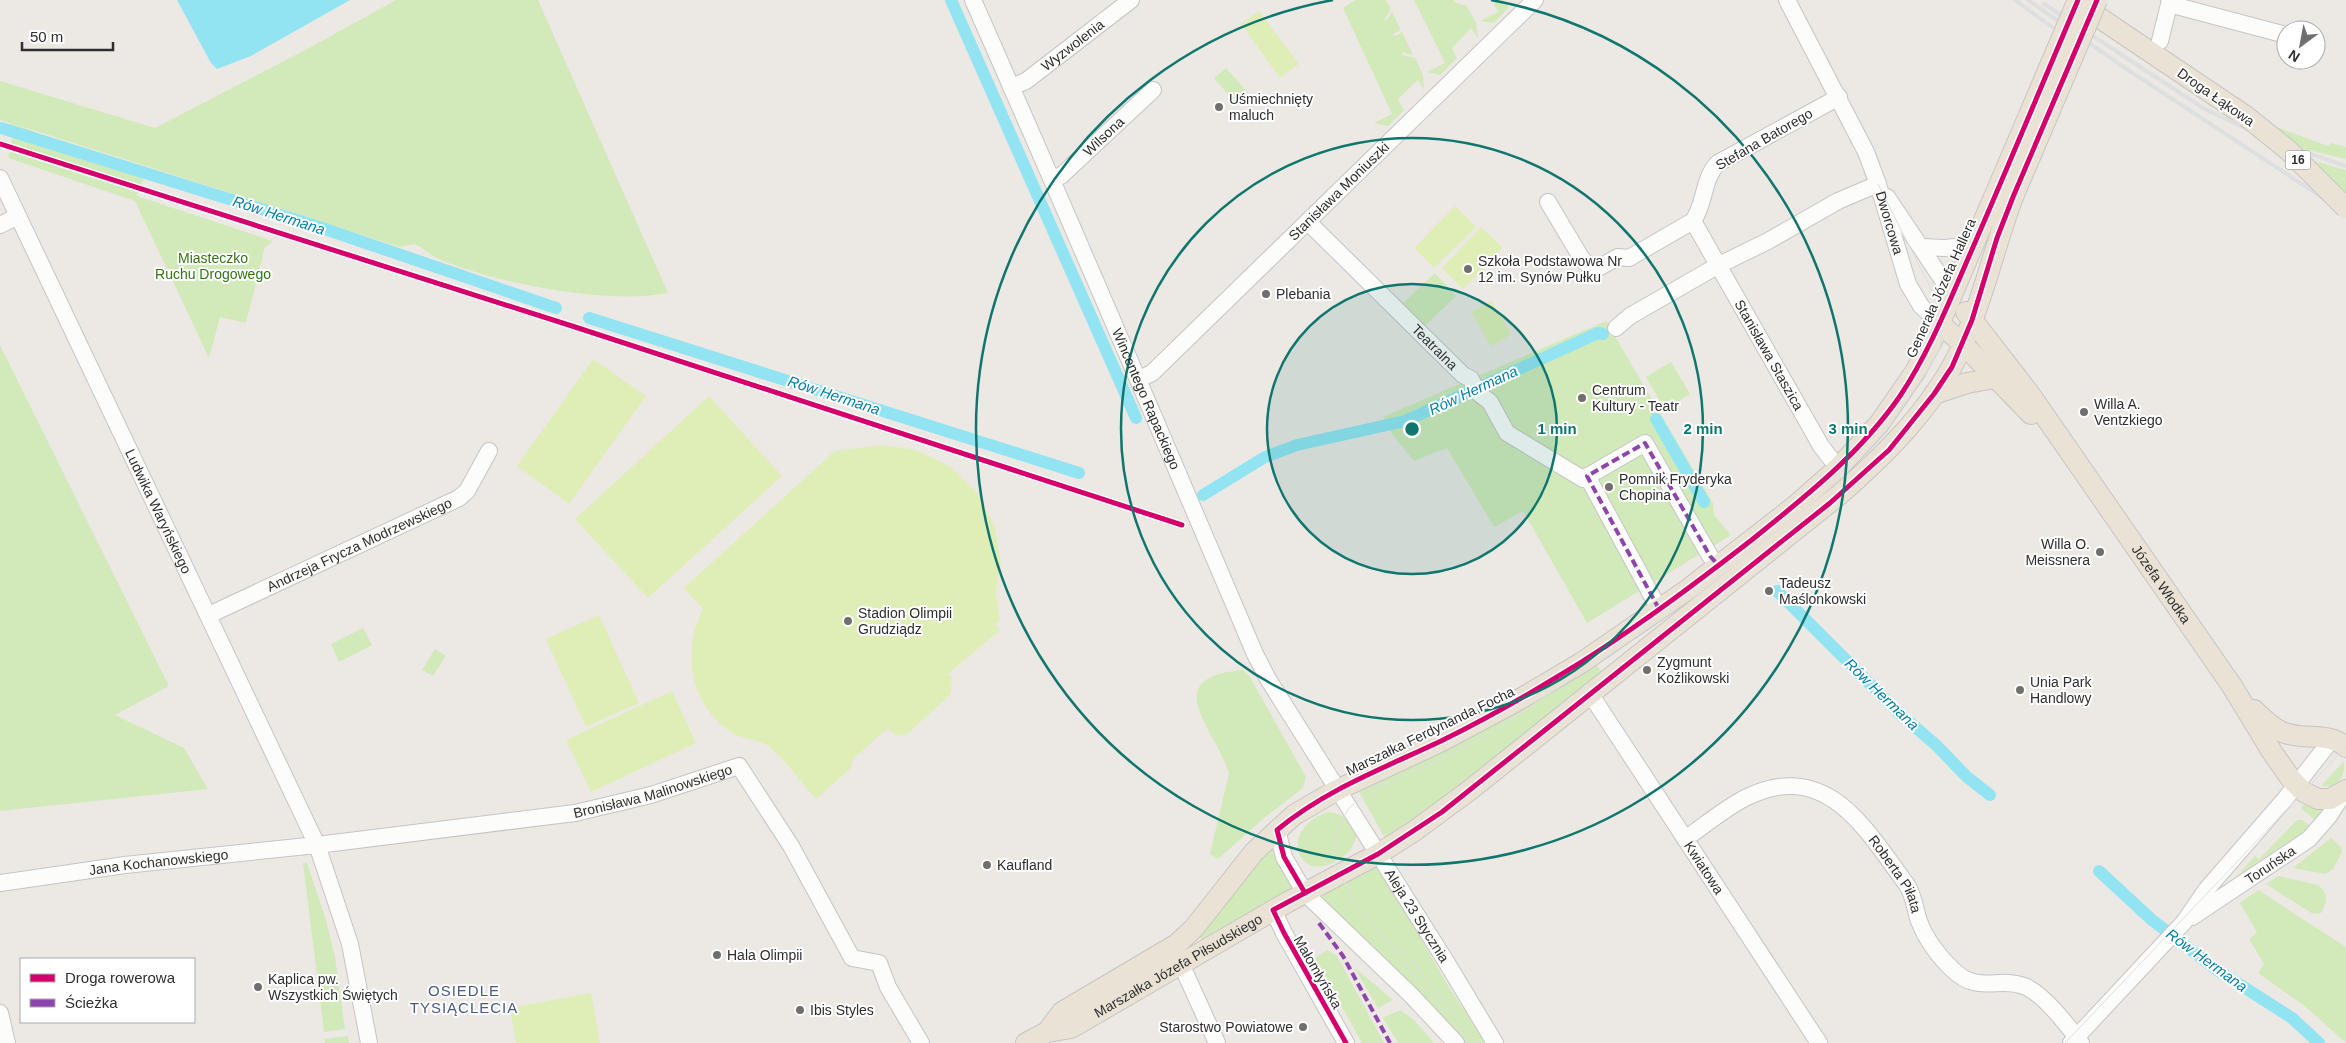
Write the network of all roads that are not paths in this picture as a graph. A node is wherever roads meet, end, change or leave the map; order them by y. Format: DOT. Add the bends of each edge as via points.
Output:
graph roads {
  1 [pos="972,0"];
  2 [pos="1131,0"];
  3 [pos="1535,0"];
  4 [pos="1787,0"];
  5 [pos="2074,0"];
  6 [pos="2078,0"];
  7 [pos="2097,0"];
  8 [pos="2170,2"];
  9 [pos="2276,32"];
  10 [pos="2160,41"];
  11 [pos="1011,87"];
  12 [pos="1153,90"];
  13 [pos="1839,97"];
  14 [pos="0,178"];
  15 [pos="1052,180"];
  16 [pos="1878,184"];
  17 [pos="2005,194"];
  18 [pos="1548,202"];
  19 [pos="2346,208"];
  20 [pos="18,216"];
  21 [pos="1693,220"];
  22 [pos="1308,222"];
  23 [pos="0,225"];
  24 [pos="1974,245"];
  25 [pos="1922,247"];
  26 [pos="1717,266"];
  27 [pos="1952,294"];
  28 [pos="1972,320"];
  29 [pos="1939,323"];
  30 [pos="1616,328"];
  31 [pos="1963,344"];
  32 [pos="1139,378"];
  33 [pos="1996,378"];
  34 [pos="1934,394"];
  35 [pos="489,451"];
  36 [pos="1838,468"];
  37 [pos="1587,476"];
  38 [pos="2089,482"];
  39 [pos="1719,566"];
  40 [pos="1659,609"];
  41 [pos="209,616"];
  42 [pos="2232,686"];
  43 [pos="1589,692"];
  44 [pos="2342,737"];
  45 [pos="2296,785"];
  46 [pos="1337,790"];
  47 [pos="2345,792"];
  48 [pos="1277,830"];
  49 [pos="1685,838"];
  50 [pos="317,845"];
  51 [pos="1378,854"];
  52 [pos="0,883"];
  53 [pos="1305,893"];
  54 [pos="1273,910"];
  55 [pos="2184,922"];
  56 [pos="1182,966"];
  57 [pos="0,1013"];
  58 [pos="1046,1032"];
  59 [pos="2076,1041"];
  60 [pos="7,1043"];
  61 [pos="369,1043"];
  62 [pos="921,1043"];
  63 [pos="1026,1043"];
  64 [pos="1218,1043"];
  65 [pos="1346,1043"];
  66 [pos="1456,1043"];
  67 [pos="1495,1043"];
  68 [pos="1819,1043"];
  1 -- 11 [label="street, Wincentego Rapackiego"];
  2 -- 11 [label="street, Wyzwolenia" via="1026,81"];
  3 -- 22 [label="street, Stanisława Moniuszki"];
  4 -- 13 [label="street"];
  5 -- 19 [label="main road, Droga Łąkowa / 16, bridge" via="2274,139"];
  6 -- 17 [label="main road, Generała Józefa Hallera, bridge"];
  7 -- 17 [label="main road, Generała Józefa Hallera, bridge"];
  8 -- 9 [label="street"];
  8 -- 10 [label="street"];
  11 -- 15 [label="street, Wincentego Rapackiego"];
  12 -- 15 [label="street, Wilsona" via="1062,175"];
  13 -- 16 [label="street"];
  13 -- 21 [label="street, Stefana Batorego" via="1718,163 1708,178 1698,214"];
  14 -- 20 [label="street, Ludwika Waryńskiego"];
  15 -- 32 [label="street, Wincentego Rapackiego"];
  16 -- 25 [label="street, Dworcowa"];
  16 -- 26 [label="street" via="1838,201"];
  16 -- 29 [label="street, Dworcowa" via="1908,284 1921,306"];
  17 -- 24 [label="main road, Generała Józefa Hallera"];
  17 -- 28 [label="main road, Generała Józefa Hallera"];
  18 -- 21 [label="street" via="1582,259 1589,266 1598,268 1618,257 1629,258"];
  20 -- 23 [label="street"];
  20 -- 41 [label="street, Ludwika Waryńskiego"];
  21 -- 26 [label="street"];
  22 -- 32 [label="street, Stanisława Moniuszki" via="1152,373"];
  22 -- 37 [label="street, Teatralna" via="1474,385 1490,402 1507,433 1583,479"];
  24 -- 25 [label="street"];
  24 -- 27 [label="main road, Generała Józefa Hallera"];
  25 -- 27 [label="street, Dworcowa"];
  26 -- 30 [label="street" via="1630,316"];
  26 -- 36 [label="street, Stanisława Staszica" via="1821,446"];
  27 -- 28 [label="main road, Józefa Włodka"];
  27 -- 29 [label="main road, Generała Józefa Hallera"];
  28 -- 31 [label="main road, Generała Józefa Hallera"];
  28 -- 38 [label="main road, Józefa Włodka" via="2029,393"];
  29 -- 31 [label="main road, Józefa Włodka"];
  29 -- 36 [label="main road, Generała Józefa Hallera" via="1899,398"];
  31 -- 33 [label="main road, Józefa Włodka"];
  31 -- 34 [label="main road, Generała Józefa Hallera"];
  32 -- 46 [label="street, Wincentego Rapackiego" via="1172,463 1255,654"];
  33 -- 34 [label="main road"];
  33 -- 38 [label="main road, Józefa Włodka"];
  34 -- 43 [label="main road, Generała Józefa Hallera" via="1889,450 1860,477"];
  35 -- 41 [label="street, Andrzeja Frycza Modrzewskiego" via="467,491 458,498"];
  36 -- 39 [label="main road, Generała Józefa Hallera"];
  37 -- 39 [label="street" via="1644,443"];
  37 -- 40 [label="street"];
  38 -- 42 [label="main road, Józefa Włodka"];
  39 -- 40 [label="main road, Generała Józefa Hallera"];
  40 -- 46 [label="main road, Marszałka Ferdynanda Focha" via="1581,663 1515,702 1442,741"];
  41 -- 50 [label="street, Ludwika Waryńskiego"];
  42 -- 44 [label="main road, Józefa Włodka" via="2259,715 2282,732 2304,737"];
  42 -- 45 [label="main road, Józefa Włodka"];
  43 -- 49 [label="street, Kwiatowa"];
  43 -- 51 [label="main road, Marszałka Józefa Piłsudskiego" via="1470,790"];
  44 -- 45 [label="street, Toruńska"];
  45 -- 47 [label="main road" via="2308,795 2318,798 2330,799"];
  45 -- 55 [label="street, Toruńska" via="2206,890"];
  46 -- 48 [label="main road, Marszałka Józefa Piłsudskiego"];
  46 -- 51 [label="street, Aleja 23 Stycznia"];
  47 -- 55 [label="street, Toruńska" via="2309,839"];
  48 -- 53 [label="street" via="1284,857"];
  48 -- 58 [label="main road, Marszałka Józefa Piłsudskiego" via="1254,852 1194,928 1177,944 1062,1012"];
  49 -- 59 [label="street, Roberta Piłata" via="1744,799 1770,789 1793,787 1832,798 1855,816 1907,885 1922,929 1952,969 1979,984 2015,984 2033,991"];
  49 -- 68 [label="street, Kwiatowa"];
  50 -- 52 [label="street, Jana Kochanowskiego" via="125,865"];
  50 -- 61 [label="street, Ludwika Waryńskiego" via="350,944"];
  50 -- 62 [label="street, Bronisława Malinowskiego" via="575,813 650,795 739,766 791,846 852,958 879,963 888,987"];
  51 -- 53 [label="main road, Marszałka Józefa Piłsudskiego"];
  51 -- 67 [label="street, Aleja 23 Stycznia"];
  53 -- 54 [label="main road, Marszałka Józefa Piłsudskiego"];
  53 -- 66 [label="street"];
  54 -- 56 [label="main road, Marszałka Józefa Piłsudskiego"];
  54 -- 65 [label="street, Małomłyńska"];
  55 -- 59 [label="street, Toruńska"];
  56 -- 58 [label="main road, Marszałka Józefa Piłsudskiego" via="1072,1028"];
  56 -- 64 [label="street"];
  57 -- 60 [label="street"];
  58 -- 63 [label="main road, Marszałka Józefa Piłsudskiego"];
}
